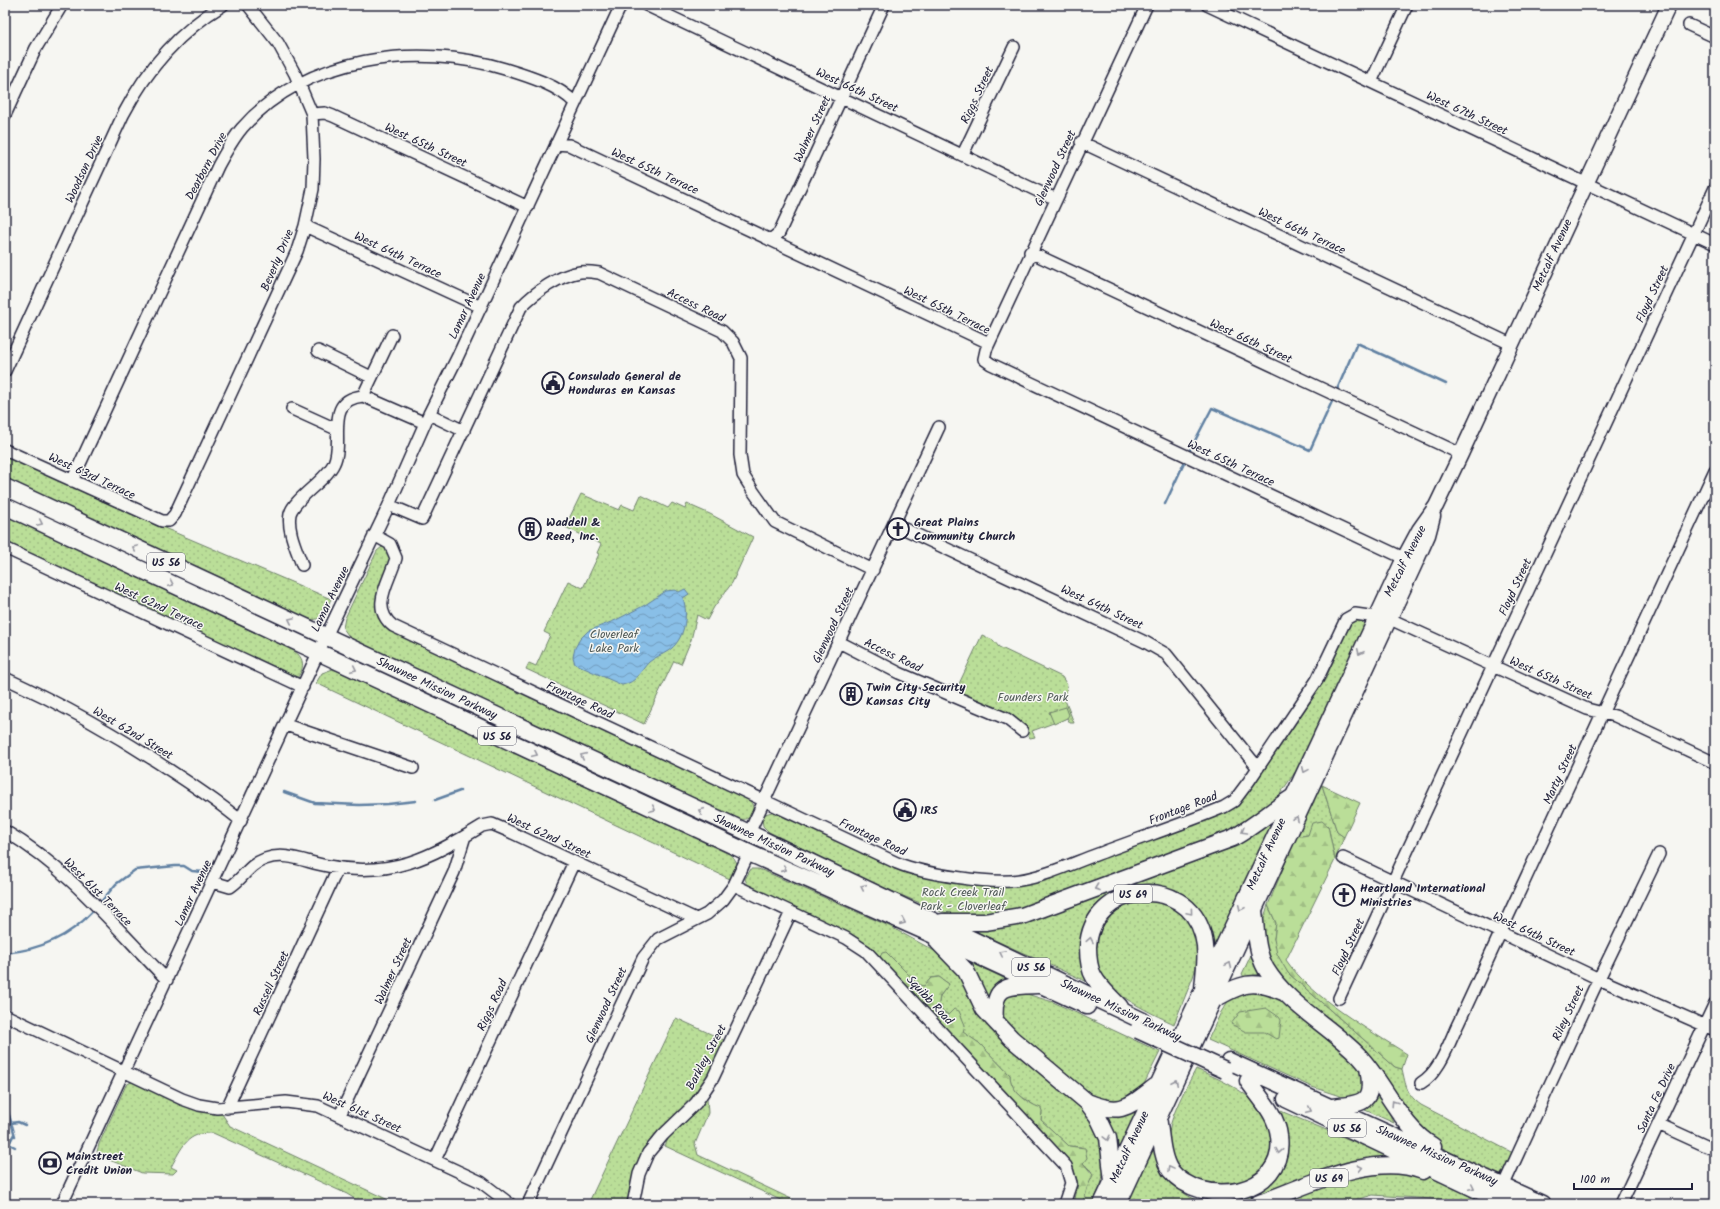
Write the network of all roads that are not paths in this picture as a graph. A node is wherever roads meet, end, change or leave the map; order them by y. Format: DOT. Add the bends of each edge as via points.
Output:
graph roads {
  1 [pos="62,5"];
  2 [pos="223,5"];
  3 [pos="248,5"];
  4 [pos="621,5"];
  5 [pos="646,5"];
  6 [pos="884,5"];
  7 [pos="1147,5"];
  8 [pos="1207,5"];
  9 [pos="1407,5"];
  10 [pos="1669,5"];
  11 [pos="1689,25"];
  12 [pos="1715,37"];
  13 [pos="1014,47"];
  14 [pos="1371,82"];
  15 [pos="299,85"];
  16 [pos="842,98"];
  17 [pos="575,103"];
  18 [pos="312,114"];
  19 [pos="5,115"];
  20 [pos="1082,142"];
  21 [pos="556,144"];
  22 [pos="963,154"];
  23 [pos="1586,183"];
  24 [pos="1715,188"];
  25 [pos="1056,198"];
  26 [pos="528,207"];
  27 [pos="306,226"];
  28 [pos="1694,234"];
  29 [pos="770,240"];
  30 [pos="1715,244"];
  31 [pos="1030,252"];
  32 [pos="481,307"];
  33 [pos="392,335"];
  34 [pos="989,343"];
  35 [pos="1511,344"];
  36 [pos="318,351"];
  37 [pos="5,371"];
  38 [pos="371,377"];
  39 [pos="363,396"];
  40 [pos="292,408"];
  41 [pos="427,419"];
  42 [pos="939,427"];
  43 [pos="336,429"];
  44 [pos="464,431"];
  45 [pos="5,450"];
  46 [pos="1461,454"];
  47 [pos="1715,470"];
  48 [pos="72,481"];
  49 [pos="5,487"];
  50 [pos="390,505"];
  51 [pos="5,506"];
  52 [pos="169,521"];
  53 [pos="894,524"];
  54 [pos="374,535"];
  55 [pos="5,548"];
  56 [pos="1410,561"];
  57 [pos="302,565"];
  58 [pos="873,570"];
  59 [pos="1384,618"];
  60 [pos="326,636"];
  61 [pos="839,642"];
  62 [pos="318,653"];
  63 [pos="1493,665"];
  64 [pos="5,678"];
  65 [pos="303,688"];
  66 [pos="1602,714"];
  67 [pos="286,725"];
  68 [pos="1022,731"];
  69 [pos="1715,763"];
  70 [pos="413,768"];
  71 [pos="1258,768"];
  72 [pos="1293,797"];
  73 [pos="763,801"];
  74 [pos="241,821"];
  75 [pos="5,831"];
  76 [pos="749,833"];
  77 [pos="465,836"];
  78 [pos="722,841"];
  79 [pos="777,846"];
  80 [pos="748,853"];
  81 [pos="1659,854"];
  82 [pos="1343,858"];
  83 [pos="574,862"];
  84 [pos="338,868"];
  85 [pos="213,882"];
  86 [pos="1392,882"];
  87 [pos="734,885"];
  88 [pos="1254,910"];
  89 [pos="791,912"];
  90 [pos="696,920"];
  91 [pos="934,928"];
  92 [pos="1500,932"];
  93 [pos="1599,979"];
  94 [pos="167,980"];
  95 [pos="1042,985"];
  96 [pos="1285,993"];
  97 [pos="1208,995"];
  98 [pos="1339,998"];
  99 [pos="1715,1003"];
  100 [pos="1125,1012"];
  101 [pos="5,1015"];
  102 [pos="995,1021"];
  103 [pos="1140,1025"];
  104 [pos="1704,1026"];
  105 [pos="1715,1030"];
  106 [pos="1227,1066"];
  107 [pos="1368,1068"];
  108 [pos="124,1071"];
  109 [pos="1248,1081"];
  110 [pos="1421,1083"];
  111 [pos="1158,1084"];
  112 [pos="1087,1102"];
  113 [pos="1329,1107"];
  114 [pos="227,1108"];
  115 [pos="340,1115"];
  116 [pos="1158,1117"];
  117 [pos="1658,1124"];
  118 [pos="1715,1150"];
  119 [pos="435,1160"];
  120 [pos="1450,1169"];
  121 [pos="1113,1181"];
  122 [pos="1501,1198"];
  123 [pos="62,1204"];
  124 [pos="510,1204"];
  125 [pos="528,1204"];
  126 [pos="633,1204"];
  127 [pos="1064,1204"];
  128 [pos="1102,1204"];
  129 [pos="1118,1204"];
  130 [pos="1257,1204"];
  131 [pos="1542,1204"];
  132 [pos="1621,1204"];
  1 -- 19 [label="street" via="36,48"];
  2 -- 37 [label="street, Woodson Drive" via="177,39 154,64 137,89"];
  3 -- 15 [label="street, Beverly Drive" via="278,43"];
  4 -- 17 [label="street, Lamar Avenue"];
  5 -- 16 [label="street, West 66th Street"];
  6 -- 16 [label="street, Walmer Street"];
  7 -- 20 [label="street, Glenwood Street"];
  8 -- 14 [label="street, West 67th Street"];
  9 -- 14 [label="street"];
  10 -- 23 [label="main road, Metcalf Avenue"];
  11 -- 12 [label="street"];
  13 -- 22 [label="street, Riggs Street"];
  14 -- 23 [label="street, West 67th Street"];
  15 -- 17 [label="street, Dearborn Drive" via="363,62 412,55 447,56 487,63 520,73 567,94"];
  15 -- 18 [label="street, Beverly Drive"];
  15 -- 48 [label="street, Dearborn Drive" via="271,101 242,128 218,166"];
  16 -- 22 [label="street, West 66th Street"];
  16 -- 29 [label="street, Walmer Street" via="779,233"];
  17 -- 21 [label="street, Lamar Avenue"];
  18 -- 26 [label="street, West 65th Street" via="325,113 333,116"];
  18 -- 27 [label="street, Beverly Drive" via="313,189"];
  20 -- 25 [label="street, Glenwood Street"];
  20 -- 35 [label="street, West 66th Terrace"];
  21 -- 26 [label="street, Lamar Avenue"];
  21 -- 29 [label="street, West 65th Terrace" via="569,145"];
  22 -- 25 [label="street, West 66th Street"];
  23 -- 28 [label="street, West 67th Street"];
  23 -- 35 [label="main road, Metcalf Avenue"];
  24 -- 28 [label="street, Floyd Street"];
  25 -- 31 [label="street, Glenwood Street"];
  26 -- 32 [label="street, Lamar Avenue"];
  27 -- 32 [label="street, West 64th Terrace"];
  27 -- 52 [label="street, Beverly Drive" via="297,251 175,514"];
  28 -- 30 [label="street, West 67th Street"];
  28 -- 63 [label="street, Floyd Street"];
  29 -- 34 [label="street, West 65th Terrace"];
  31 -- 34 [label="street, Glenwood Street"];
  31 -- 46 [label="street, West 66th Street"];
  32 -- 41 [label="street, Lamar Avenue"];
  33 -- 38 [label="street"];
  34 -- 56 [label="street, West 65th Terrace" via="984,358 991,364"];
  35 -- 46 [label="main road, Metcalf Avenue"];
  36 -- 38 [label="street"];
  38 -- 39 [label="street"];
  39 -- 41 [label="street"];
  39 -- 43 [label="street" via="352,398 344,405 337,418"];
  40 -- 43 [label="street"];
  41 -- 44 [label="street"];
  41 -- 50 [label="street, Lamar Avenue"];
  42 -- 53 [label="street, Glenwood Street"];
  43 -- 57 [label="street" via="338,452 334,463 290,514 291,531"];
  44 -- 50 [label="street, Access Road" via="422,520"];
  44 -- 58 [label="street, Access Road" via="521,307 533,295 563,276 581,272 599,273 722,331 733,342 741,358 740,455 743,475 775,522"];
  45 -- 48 [label="street, West 63rd Terrace"];
  46 -- 56 [label="main road, Metcalf Avenue" via="1436,506 1419,530"];
  47 -- 66 [label="street, Marty Street"];
  48 -- 52 [label="street, West 63rd Terrace" via="137,512"];
  60 -- 49 [label="highway, Shawnee Mission Parkway / US 56, one-way"];
  50 -- 54 [label="street, Lamar Avenue"];
  51 -- 62 [label="highway, Shawnee Mission Parkway / US 56, one-way"];
  53 -- 58 [label="street, Glenwood Street"];
  53 -- 71 [label="street, West 64th Street" via="1166,654"];
  54 -- 60 [label="street, Lamar Avenue"];
  54 -- 73 [label="street, Frontage Road" via="390,544 396,558 381,604 382,615 393,626"];
  55 -- 65 [label="street, West 62nd Terrace"];
  56 -- 59 [label="main road, Metcalf Avenue"];
  58 -- 61 [label="street, Glenwood Street"];
  59 -- 63 [label="street, West 65th Street"];
  59 -- 71 [label="street, Frontage Road" via="1355,614 1346,619 1317,680"];
  59 -- 72 [label="main road, Metcalf Avenue, one-way"];
  88 -- 59 [label="main road, Metcalf Avenue, one-way"];
  60 -- 62 [label="street, Lamar Avenue"];
  76 -- 60 [label="highway, Shawnee Mission Parkway / US 56, one-way"];
  61 -- 68 [label="street, Access Road" via="899,673 1007,719"];
  61 -- 73 [label="street, Glenwood Street"];
  62 -- 65 [label="street, Lamar Avenue"];
  62 -- 78 [label="highway, Shawnee Mission Parkway / US 56, one-way"];
  63 -- 66 [label="street, West 65th Street"];
  63 -- 86 [label="street, Floyd Street"];
  64 -- 74 [label="street, West 62nd Street" via="116,736"];
  65 -- 67 [label="street, Lamar Avenue"];
  66 -- 69 [label="street, West 65th Street" via="1615,716"];
  66 -- 92 [label="street, Marty Street"];
  67 -- 70 [label="street"];
  67 -- 74 [label="street, Lamar Avenue"];
  71 -- 73 [label="street, Frontage Road" via="1234,801 1224,807 1047,872 1014,881 911,869"];
  72 -- 91 [label="highway, one-way" via="1233,838 1022,916"];
  72 -- 97 [label="main road, Metcalf Avenue, one-way"];
  73 -- 76 [label="street, Glenwood Street"];
  74 -- 85 [label="street, Lamar Avenue"];
  75 -- 94 [label="street, West 61st Terrace" via="38,853 73,884"];
  76 -- 78 [label="highway" via="742,838"];
  76 -- 79 [label="highway, Shawnee Mission Parkway / US 56"];
  77 -- 83 [label="street, West 62nd Street" via="485,824 492,824"];
  77 -- 84 [label="street, West 62nd Street" via="440,852 404,864 370,869"];
  77 -- 115 [label="street, Walmer Street" via="454,872"];
  78 -- 80 [label="highway, Shawnee Mission Parkway / US 56"];
  79 -- 80 [label="highway"];
  91 -- 79 [label="highway, Shawnee Mission Parkway / US 56, one-way"];
  80 -- 87 [label="street, Glenwood Street"];
  80 -- 91 [label="highway, Shawnee Mission Parkway / US 56, one-way"];
  81 -- 93 [label="street, Riley Street"];
  82 -- 86 [label="street, West 64th Street"];
  83 -- 90 [label="street, West 62nd Street"];
  83 -- 119 [label="street, Riggs Road"];
  84 -- 85 [label="street, West 62nd Street" via="278,856 253,865 230,887"];
  84 -- 114 [label="street, Russell Street"];
  85 -- 94 [label="street, Lamar Avenue"];
  86 -- 92 [label="street, West 64th Street"];
  86 -- 98 [label="street, Floyd Street"];
  87 -- 89 [label="street"];
  87 -- 90 [label="street, Glenwood Street" via="712,910"];
  88 -- 96 [label="highway" via="1262,963"];
  97 -- 88 [label="main road, Metcalf Avenue, one-way"];
  89 -- 126 [label="street, Barkley Street" via="713,1078 696,1103 657,1141 646,1156"];
  89 -- 127 [label="street, Squibb Road" via="863,948 1068,1171 1071,1185"];
  90 -- 125 [label="street, Glenwood Street" via="658,939 640,963"];
  91 -- 95 [label="highway, Shawnee Mission Parkway / US 56"];
  100 -- 91 [label="highway, Shawnee Mission Parkway / US 56, one-way"];
  91 -- 102 [label="highway" via="966,970 984,1008"];
  92 -- 93 [label="street, West 64th Street"];
  92 -- 110 [label="street, Marty Street" via="1437,1068"];
  93 -- 104 [label="street, West 64th Street"];
  93 -- 122 [label="street, Riley Street"];
  94 -- 108 [label="street, Lamar Avenue"];
  95 -- 102 [label="highway" via="1011,986 1001,992 995,1000"];
  95 -- 103 [label="highway, Shawnee Mission Parkway / US 56"];
  96 -- 97 [label="highway" via="1269,986 1249,983"];
  96 -- 107 [label="highway" via="1345,1042"];
  100 -- 97 [label="highway, US 69, one-way" via="1094,978 1089,966 1088,942 1094,925 1106,909 1114,902 1130,895 1150,892 1160,894 1178,901 1190,911 1200,926 1205,943"];
  97 -- 111 [label="highway, Metcalf Avenue / US 69"];
  116 -- 97 [label="highway, Metcalf Avenue, one-way"];
  99 -- 104 [label="street, Santa Fe Drive"];
  100 -- 103 [label="highway, Shawnee Mission Parkway / US 56"];
  101 -- 108 [label="street, West 61st Street"];
  102 -- 112 [label="highway" via="1012,1039"];
  103 -- 106 [label="highway, Shawnee Mission Parkway / US 56"];
  104 -- 105 [label="street, West 64th Street"];
  104 -- 117 [label="street, Santa Fe Drive"];
  106 -- 109 [label="highway, Shawnee Mission Parkway / US 56"];
  106 -- 113 [label="highway, Shawnee Mission Parkway / US 56"];
  107 -- 113 [label="highway" via="1372,1085 1366,1098 1353,1105"];
  120 -- 107 [label="highway, one-way" via="1446,1153 1417,1134"];
  108 -- 114 [label="street, West 61st Street" via="186,1101 206,1107"];
  108 -- 123 [label="street, Lamar Avenue"];
  109 -- 116 [label="highway, one-way" via="1272,1113 1280,1145 1275,1165 1270,1173 1255,1188 1245,1193 1234,1197 1213,1198 1196,1193 1180,1184 1165,1159"];
  109 -- 120 [label="highway, Shawnee Mission Parkway / US 56, one-way"];
  111 -- 112 [label="highway" via="1124,1108 1110,1110"];
  111 -- 121 [label="highway, Metcalf Avenue / US 69"];
  112 -- 121 [label="highway, one-way" via="1108,1138"];
  113 -- 120 [label="highway, Shawnee Mission Parkway / US 56"];
  114 -- 115 [label="street, West 61st Street" via="293,1102 318,1106"];
  115 -- 119 [label="street, West 61st Street"];
  116 -- 129 [label="highway, Metcalf Avenue"];
  117 -- 118 [label="street"];
  117 -- 132 [label="street, Santa Fe Drive"];
  119 -- 124 [label="street, West 61st Street" via="486,1185"];
  120 -- 122 [label="highway, Shawnee Mission Parkway / US 56"];
  130 -- 120 [label="highway, US 69, one-way" via="1363,1168 1404,1166 1439,1177"];
  121 -- 128 [label="highway, Metcalf Avenue / US 69"];
  122 -- 131 [label="highway, Shawnee Mission Parkway / US 56"];
}
